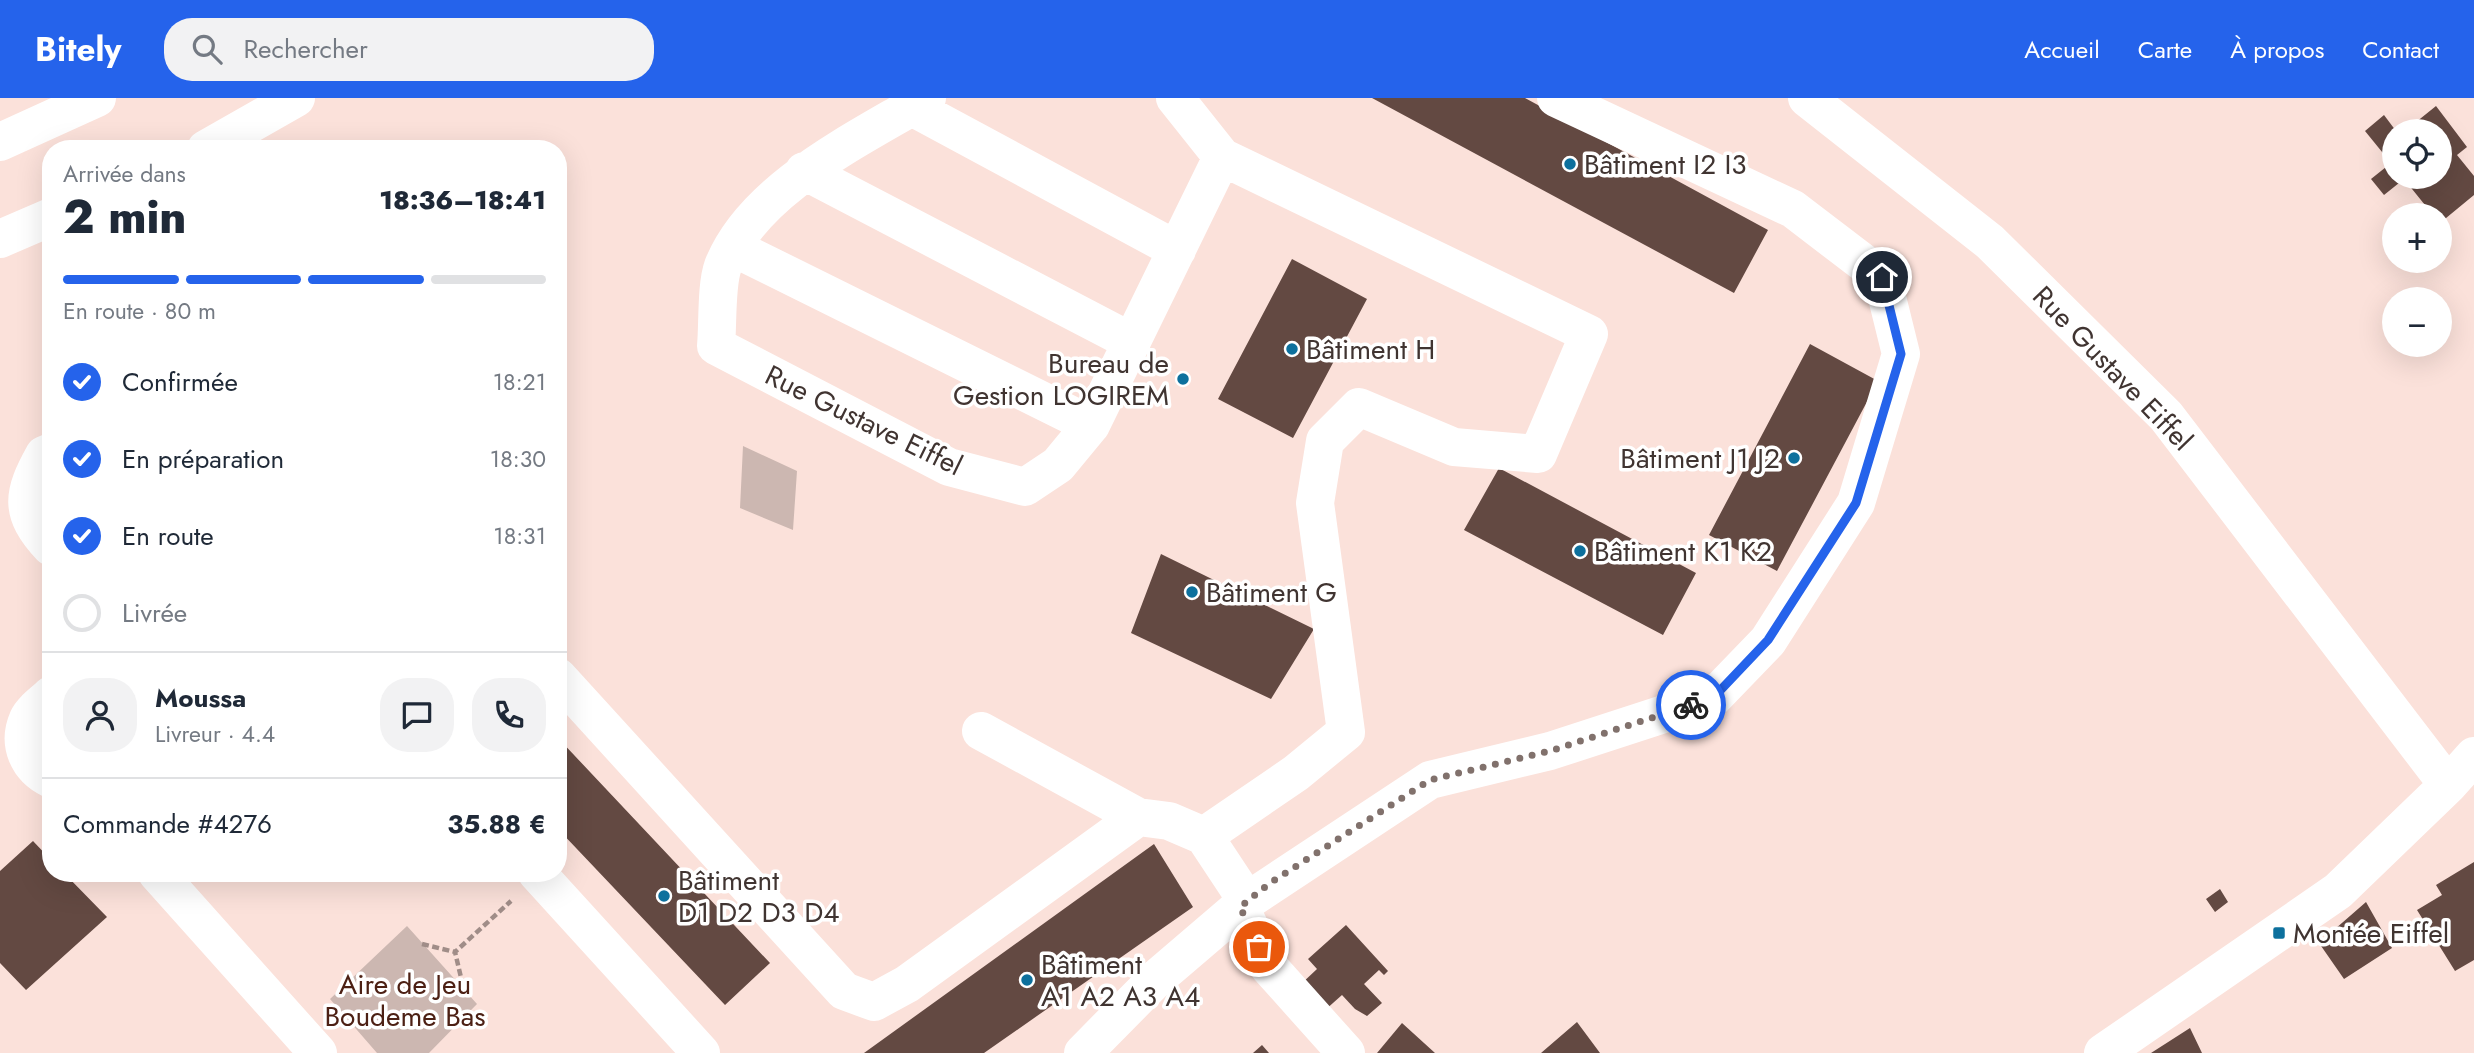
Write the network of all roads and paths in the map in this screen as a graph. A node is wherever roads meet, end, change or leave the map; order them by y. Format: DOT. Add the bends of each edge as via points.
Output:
graph roads {
  1 [pos="97,98"];
  2 [pos="296,98"];
  3 [pos="1175,98"];
  4 [pos="1556,98"];
  5 [pos="1807,98"];
  6 [pos="919,103"];
  7 [pos="222,140"];
  8 [pos="0,142"];
  9 [pos="1222,157"];
  10 [pos="804,171"];
  11 [pos="42,222"];
  12 [pos="0,239"];
  13 [pos="734,248"];
  14 [pos="1177,250"];
  15 [pos="1132,342"];
  16 [pos="1091,425"];
  17 [pos="42,459"];
  18 [pos="42,533"];
  19 [pos="567,687"];
  20 [pos="42,704"];
  21 [pos="981,731"];
  22 [pos="2474,756"];
  23 [pos="42,774"];
  24 [pos="2448,785"];
  25 [pos="1138,817"];
  26 [pos="1205,836"];
  27 [pos="165,882"];
  28 [pos="529,882"];
  29 [pos="545,882"];
  30 [pos="1243,904"];
  31 [pos="422,944"];
  32 [pos="454,952"];
  33 [pos="463,986"];
  34 [pos="318,1053"];
  35 [pos="701,1053"];
  36 [pos="1083,1053"];
  37 [pos="1346,1053"];
  38 [pos="2103,1053"];
  1 -- 8 [label="main road"];
  2 -- 7 [label="main road"];
  3 -- 9 [label="main road"];
  4 -- 30 [label="main road" via="1793,209 1882,277 1901,354 1856,503 1768,640 1713,698 1550,751 1430,780"];
  5 -- 24 [label="main road, Rue Gustave Eiffel" via="1990,242 2166,416"];
  6 -- 10 [label="main road, Rue Gustave Eiffel"];
  6 -- 14 [label="main road"];
  9 -- 14 [label="main road, Rue Gustave Eiffel"];
  9 -- 26 [label="main road" via="1589,334 1538,454 1454,447 1359,407 1325,441 1315,503 1346,732"];
  10 -- 13 [label="main road, Rue Gustave Eiffel" via="748,226"];
  10 -- 15 [label="main road"];
  11 -- 12 [label="main road"];
  13 -- 16 [label="main road"];
  13 -- 16 [label="main road, Rue Gustave Eiffel" via="722,267 716,346 949,467 1025,486 1058,465"];
  14 -- 15 [label="main road, Rue Gustave Eiffel"];
  15 -- 16 [label="main road, Rue Gustave Eiffel"];
  17 -- 18 [label="main road" via="26,488 28,511"];
  19 -- 25 [label="main road" via="844,991 874,1002 907,984"];
  20 -- 23 [label="main road" via="28,718 23,743 35,771"];
  21 -- 25 [label="main road"];
  22 -- 24 [label="main road"];
  24 -- 38 [label="main road" via="2338,891"];
  25 -- 26 [label="main road" via="1169,821"];
  26 -- 30 [label="main road"];
  27 -- 34 [label="main road"];
  28 -- 32 [label="path"];
  29 -- 35 [label="main road"];
  30 -- 36 [label="main road" via="1157,978"];
  30 -- 37 [label="main road" via="1269,967"];
  31 -- 32 [label="path"];
  32 -- 33 [label="path"];
}
